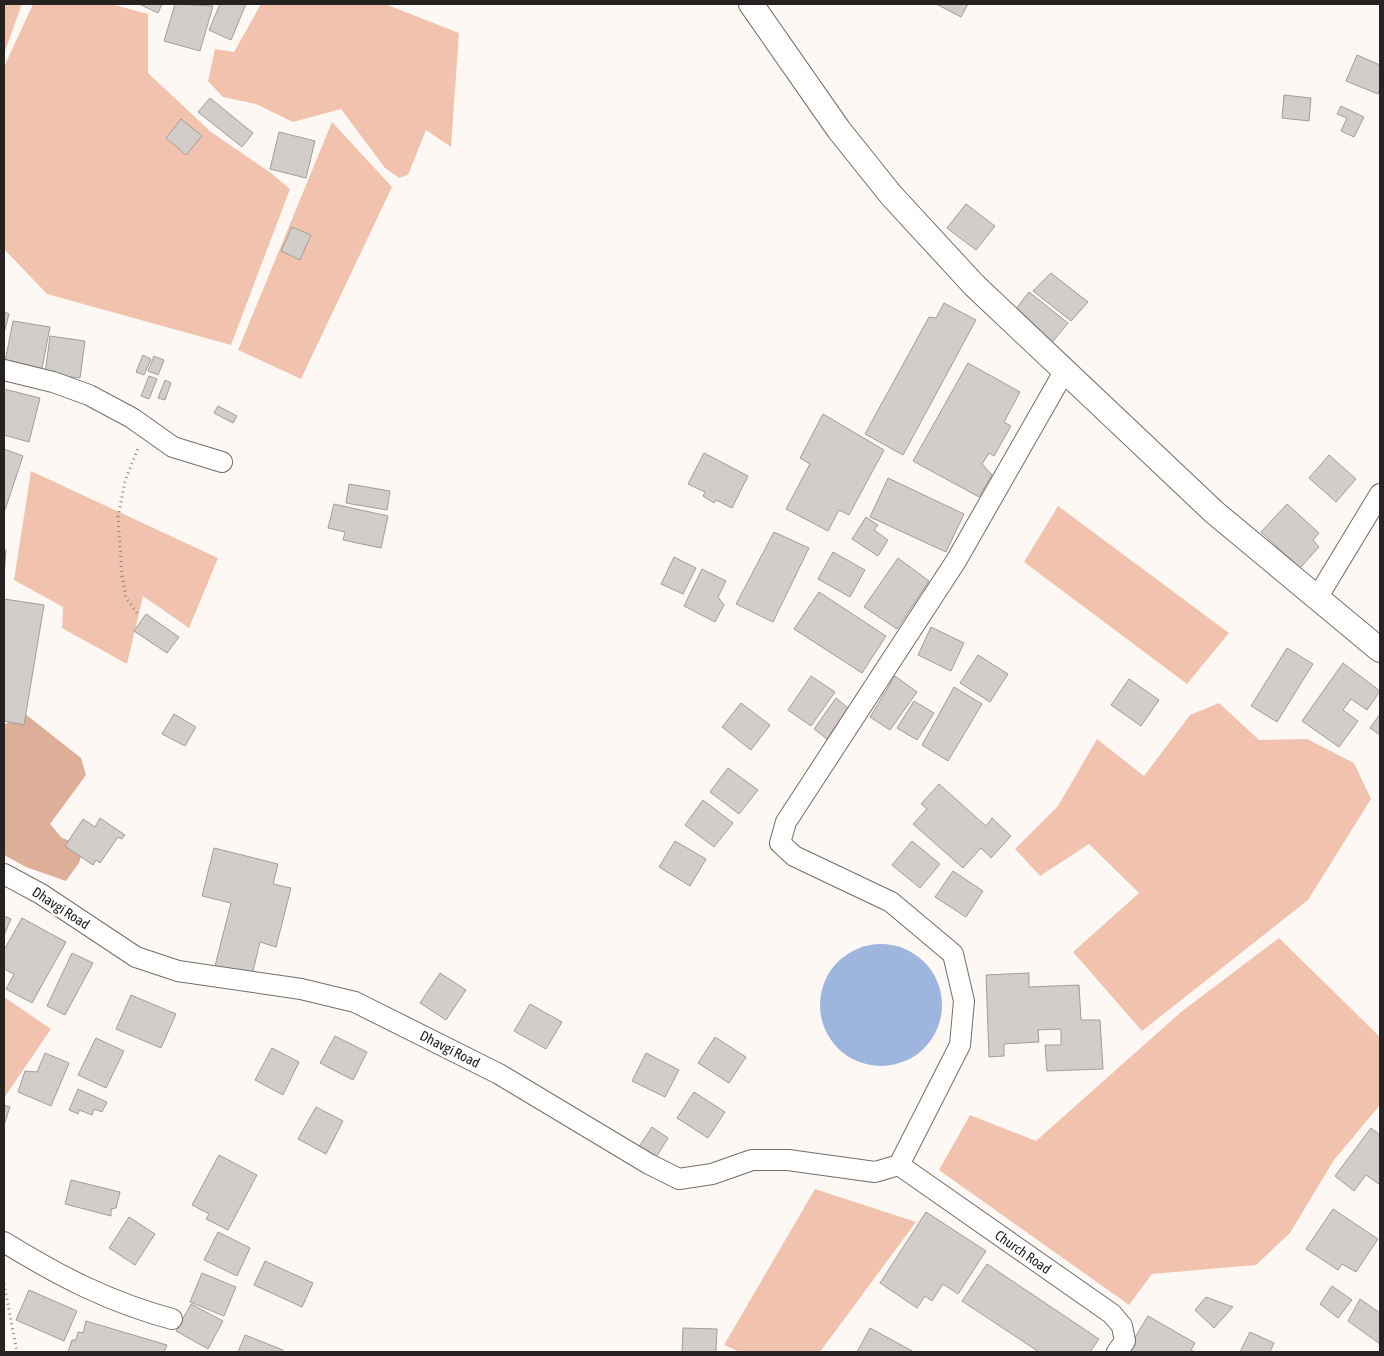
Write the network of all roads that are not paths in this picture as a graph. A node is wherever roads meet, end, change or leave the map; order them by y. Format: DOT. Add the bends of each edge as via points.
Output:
graph roads {
  1 [pos="751,4"];
  2 [pos="4,370"];
  3 [pos="1065,370"];
  4 [pos="222,462"];
  5 [pos="1380,494"];
  6 [pos="1316,598"];
  7 [pos="1380,650"];
  8 [pos="4,874"];
  9 [pos="898,1165"];
  10 [pos="4,1242"];
  11 [pos="172,1319"];
  12 [pos="1117,1352"];
  1 -- 3 [label="street" via="839,130 891,195 974,285"];
  2 -- 4 [label="street" via="89,395 173,447"];
  3 -- 6 [label="street" via="1214,512"];
  3 -- 9 [label="street" via="956,561 786,822 780,843 794,856 891,902 953,954 964,1001 960,1045"];
  5 -- 6 [label="street"];
  6 -- 7 [label="street"];
  8 -- 9 [label="street, Dhavgi Road" via="41,894 136,957 178,971 301,988 355,1002 499,1074 648,1164 679,1179 712,1174 752,1160 788,1160 875,1172"];
  9 -- 12 [label="street, Church Road" via="1112,1314 1122,1326 1124,1341"];
  10 -- 11 [label="street" via="66,1279 135,1309"];
}
